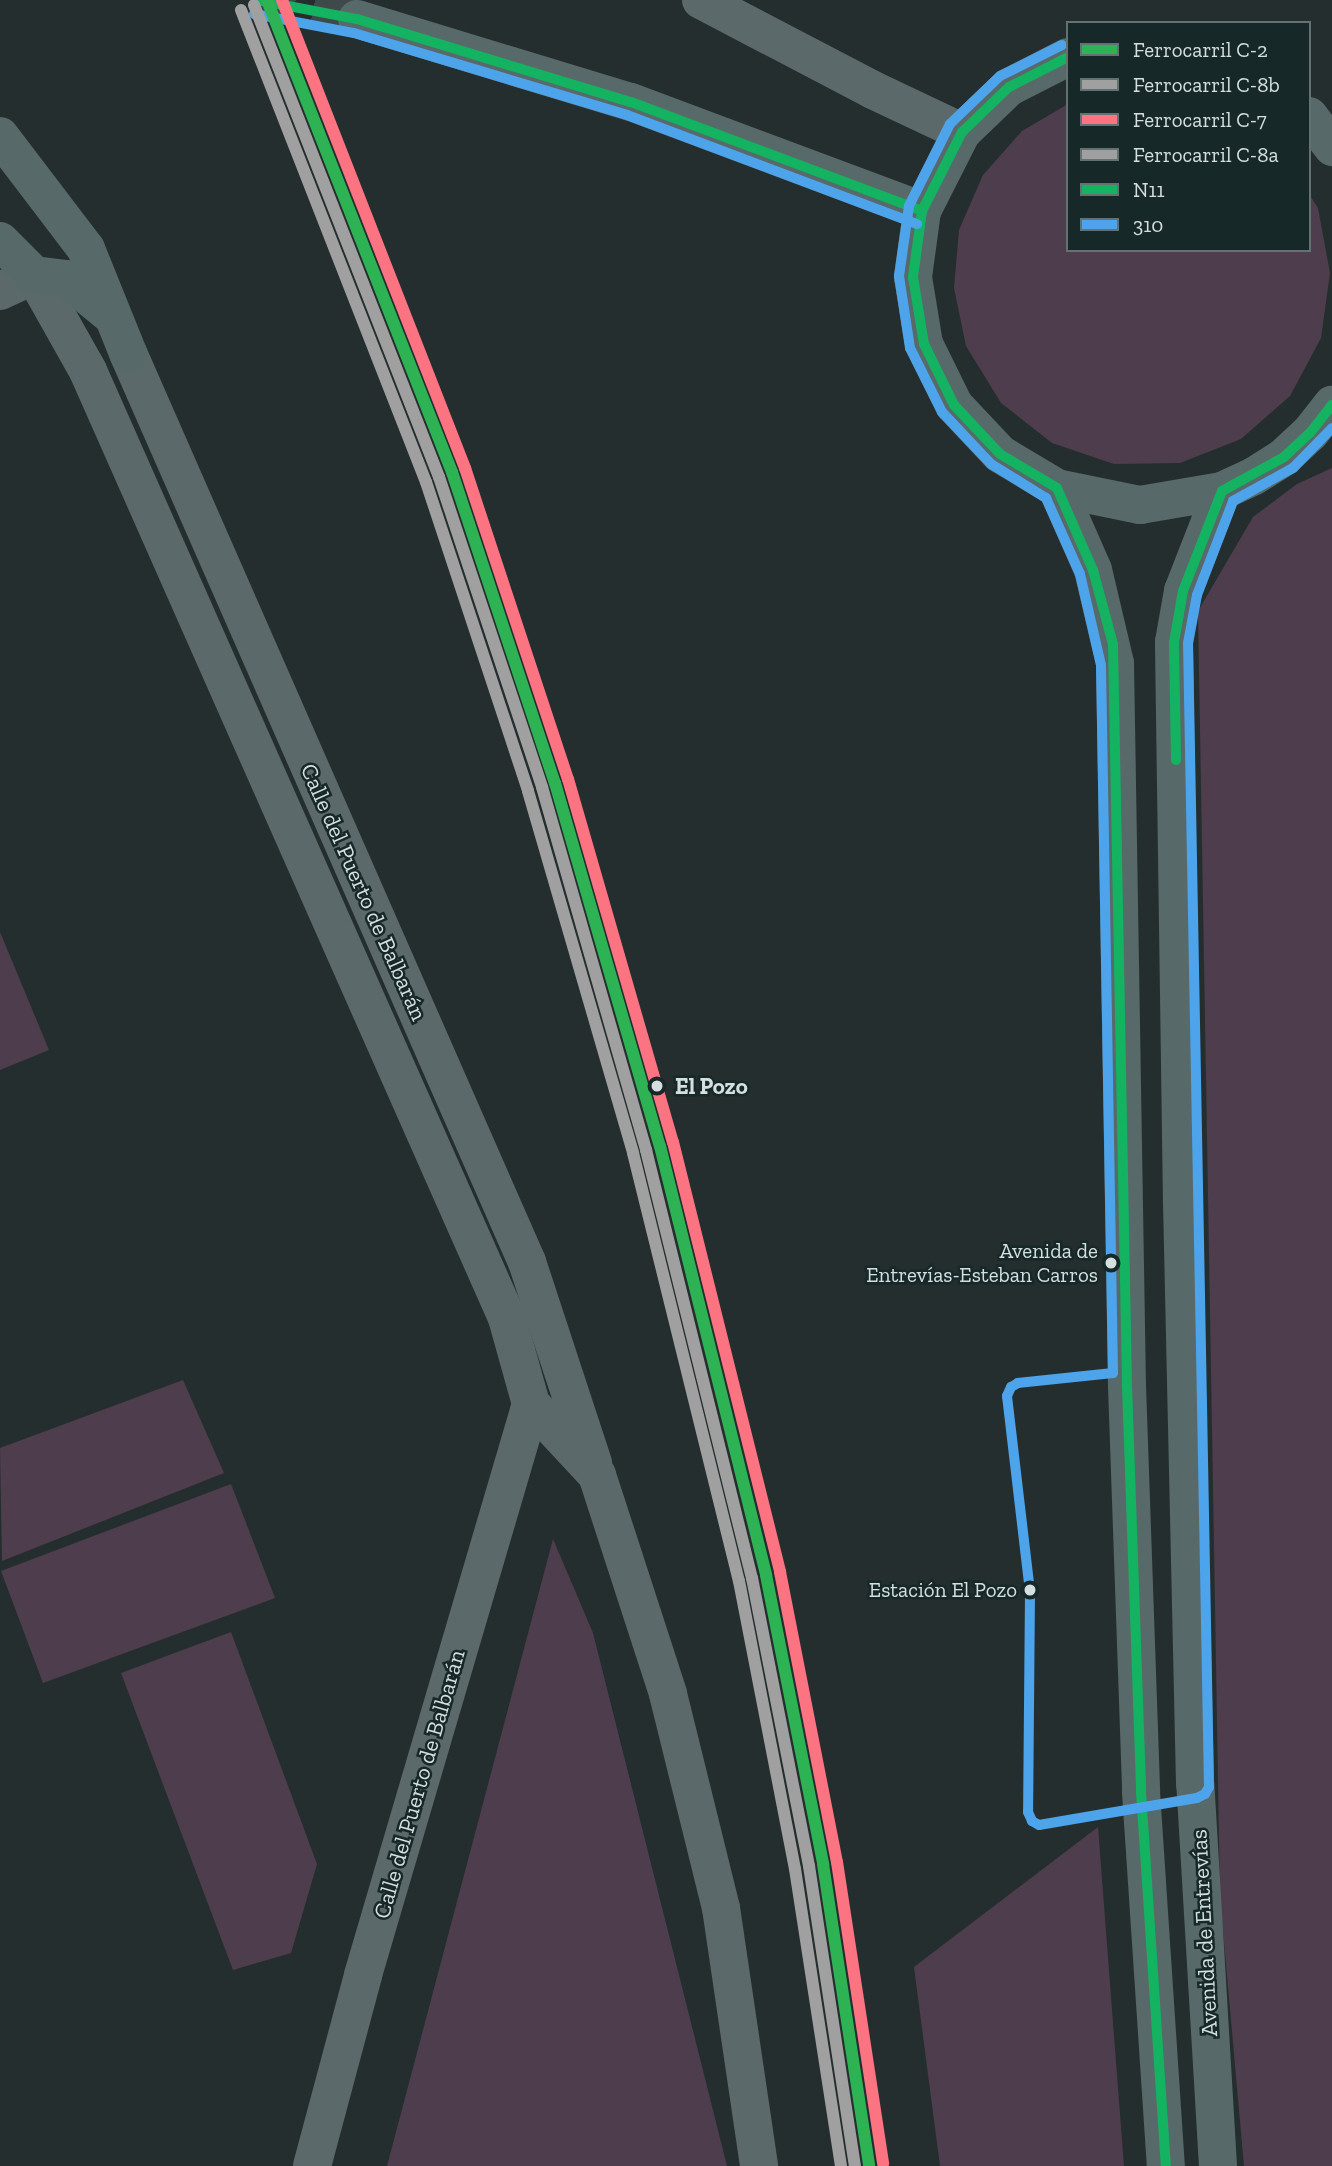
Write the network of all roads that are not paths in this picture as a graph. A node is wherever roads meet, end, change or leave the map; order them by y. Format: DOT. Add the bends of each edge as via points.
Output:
graph roads {
  1 [pos="701,0"];
  2 [pos="357,19"];
  3 [pos="1066,58"];
  4 [pos="1311,119"];
  5 [pos="962,132"];
  6 [pos="0,136"];
  7 [pos="1332,147"];
  8 [pos="922,211"];
  9 [pos="0,241"];
  10 [pos="34,275"];
  11 [pos="0,291"];
  12 [pos="113,316"];
  13 [pos="128,353"];
  14 [pos="1324,424"];
  15 [pos="1057,488"];
  16 [pos="1222,491"];
  17 [pos="531,1404"];
  18 [pos="597,1475"];
  19 [pos="312,2166"];
  20 [pos="759,2166"];
  21 [pos="1166,2166"];
  22 [pos="1218,2166"];
  1 -- 5 [label="street"];
  2 -- 8 [label="main road" via="631,102"];
  3 -- 5 [label="main road" via="1009,87"];
  4 -- 7 [label="main road"];
  5 -- 8 [label="main road"];
  6 -- 12 [label="main road, Calle del Puerto de Balbarán" via="86,250"];
  8 -- 15 [label="main road" via="913,277 924,344 954,405 1000,454"];
  9 -- 10 [label="main road, Calle del Puerto de Balbarán"];
  10 -- 11 [label="street"];
  10 -- 12 [label="main road, Calle del Puerto de Balbarán" via="67,279"];
  10 -- 17 [label="street, Calle del Puerto de Balbarán" via="88,371 507,1318"];
  12 -- 13 [label="main road, Calle del Puerto de Balbarán"];
  13 -- 18 [label="street, Calle del Puerto de Balbarán" via="527,1262"];
  14 -- 16 [label="main road" via="1254,477"];
  15 -- 16 [label="main road" via="1140,505"];
  15 -- 21 [label="main road" via="1093,570 1115,663 1127,1386 1141,1792"];
  16 -- 22 [label="main road, Avenida de Entrevías" via="1183,591 1174,642 1195,1784"];
  17 -- 18 [label="street, Calle del Puerto de Balbarán"];
  17 -- 19 [label="street, Calle del Puerto de Balbarán" via="363,1975"];
  18 -- 20 [label="street, Calle del Puerto de Balbarán" via="668,1694 720,1908"];
}
